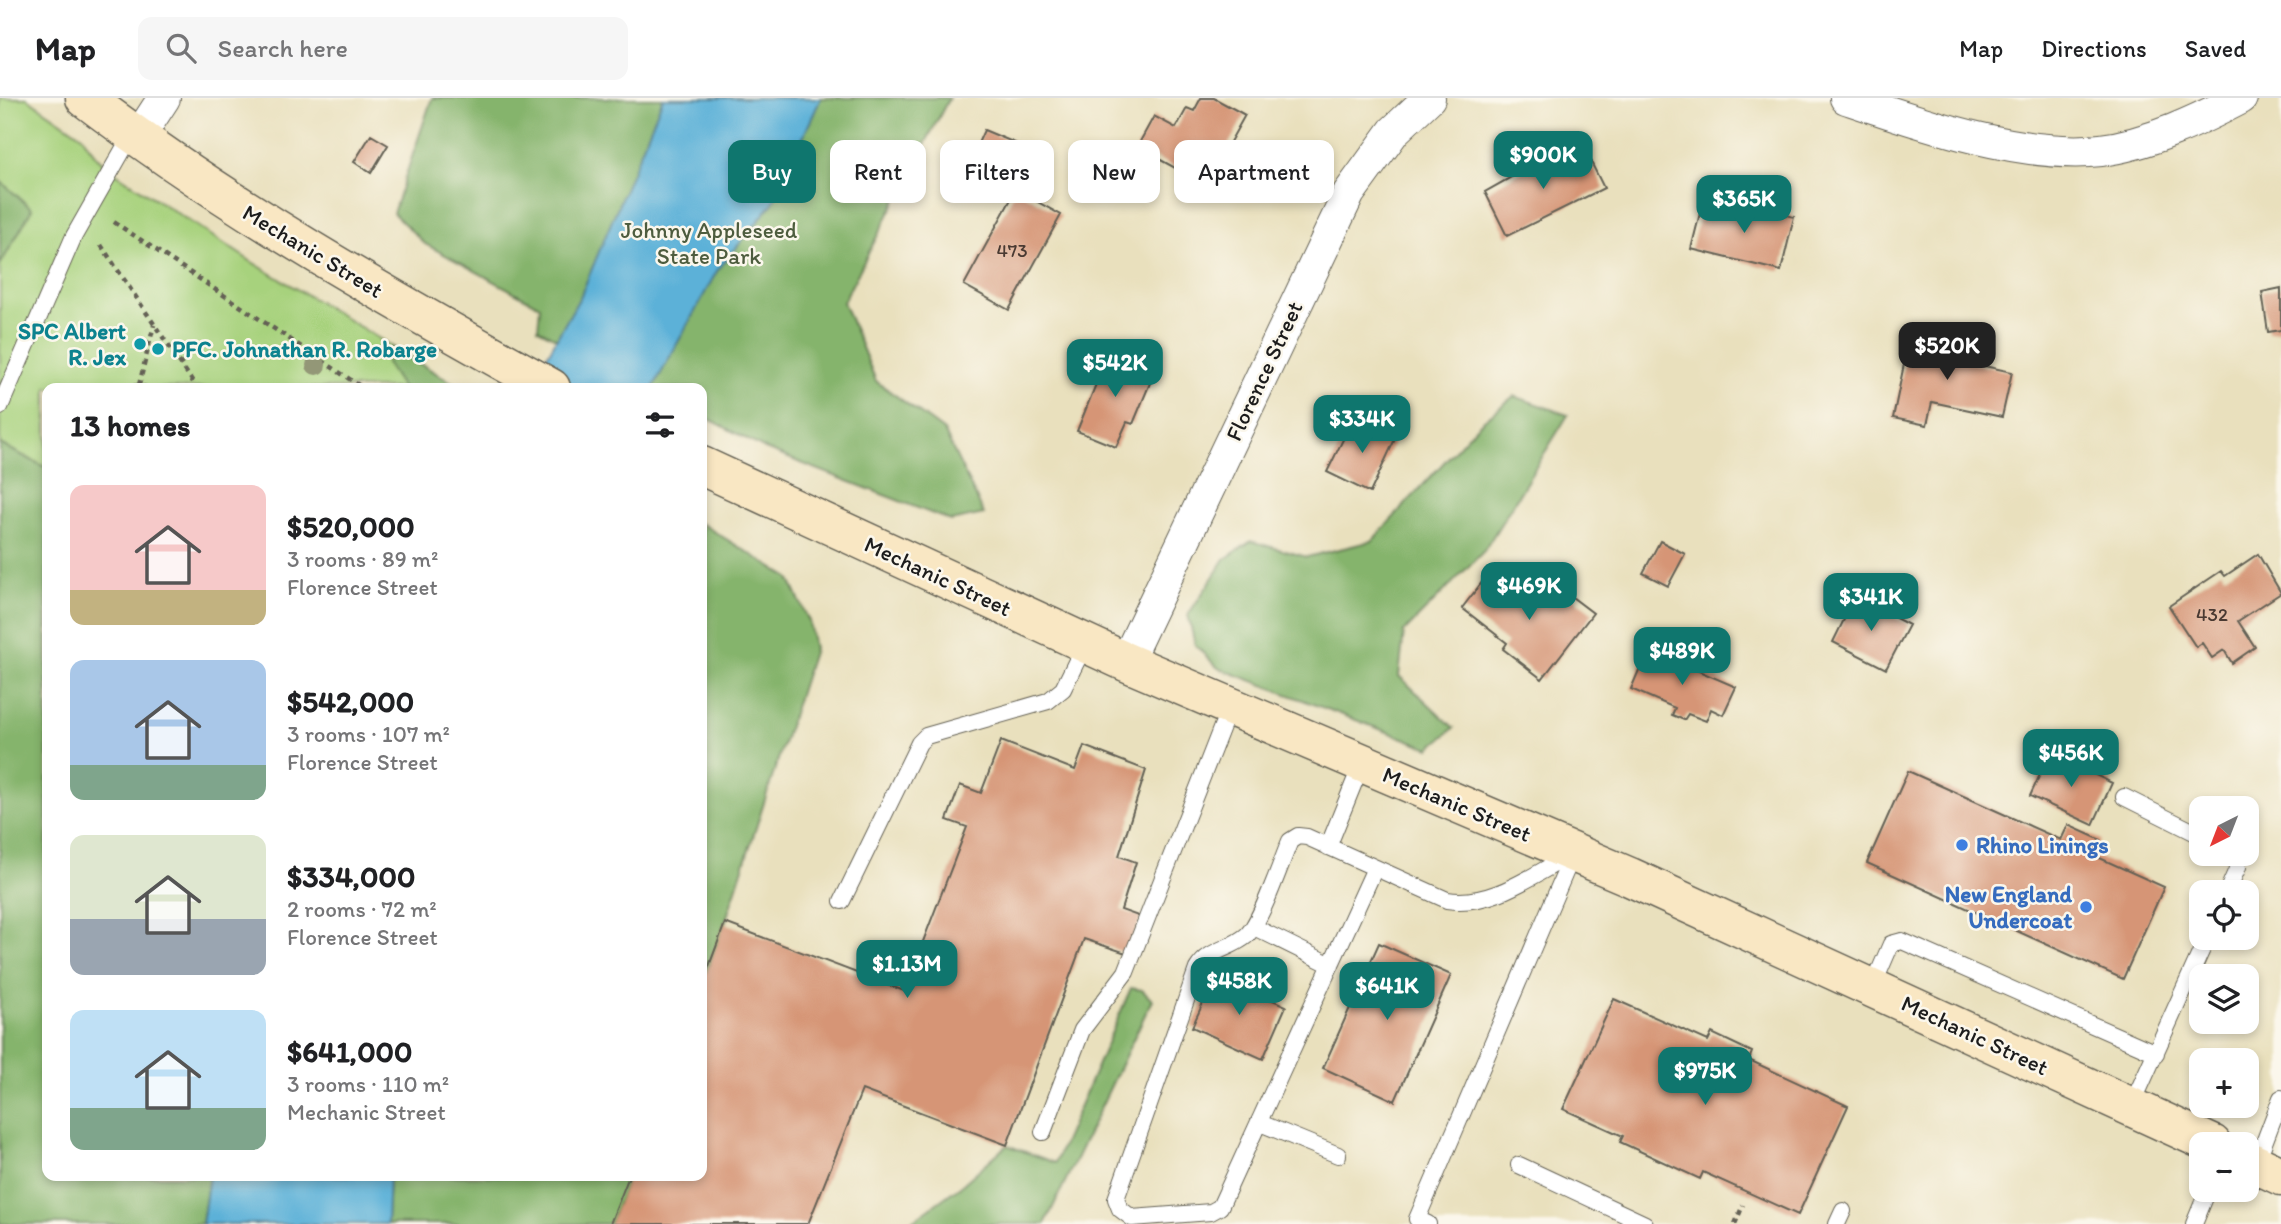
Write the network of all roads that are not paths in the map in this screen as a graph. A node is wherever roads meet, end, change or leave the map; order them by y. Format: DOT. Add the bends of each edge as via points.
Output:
graph roads {
  1 [pos="85,98"];
  2 [pos="163,98"];
  3 [pos="1429,98"];
  4 [pos="1846,98"];
  5 [pos="2241,98"];
  6 [pos="135,136"];
  7 [pos="542,383"];
  8 [pos="0,407"];
  9 [pos="707,468"];
  10 [pos="1086,643"];
  11 [pos="1126,662"];
  12 [pos="1230,706"];
  13 [pos="1362,763"];
  14 [pos="2124,797"];
  15 [pos="2189,830"];
  16 [pos="1328,847"];
  17 [pos="1573,853"];
  18 [pos="1375,868"];
  19 [pos="842,901"];
  20 [pos="1254,928"];
  21 [pos="2202,950"];
  22 [pos="1331,965"];
  23 [pos="1871,988"];
  24 [pos="2156,1053"];
  25 [pos="2281,1098"];
  26 [pos="2131,1107"];
  27 [pos="1261,1123"];
  28 [pos="1043,1132"];
  29 [pos="2189,1133"];
  30 [pos="1338,1155"];
  31 [pos="1519,1166"];
  32 [pos="2261,1167"];
  33 [pos="2203,1202"];
  34 [pos="1420,1222"];
  35 [pos="1645,1224"];
  36 [pos="2194,1224"];
  1 -- 6 [label="main road, Mechanic Street"];
  2 -- 6 [label="street"];
  3 -- 11 [label="street, Florence Street" via="1394,131 1349,193"];
  4 -- 5 [label="street" via="1967,134 2068,150 2128,145"];
  6 -- 7 [label="main road, Mechanic Street" via="273,228"];
  6 -- 8 [label="lane" via="86,212"];
  9 -- 10 [label="main road, Mechanic Street"];
  10 -- 11 [label="main road, Mechanic Street"];
  10 -- 19 [label="lane" via="1063,689 1048,701 926,736 919,743"];
  11 -- 12 [label="main road, Mechanic Street"];
  12 -- 13 [label="main road, Mechanic Street"];
  12 -- 28 [label="lane" via="1126,972 1082,1030"];
  13 -- 16 [label="lane"];
  13 -- 17 [label="main road, Mechanic Street"];
  14 -- 15 [label="lane"];
  16 -- 18 [label="lane"];
  16 -- 20 [label="lane" via="1307,837 1290,841"];
  17 -- 18 [label="lane" via="1492,896 1465,903 1447,900"];
  17 -- 23 [label="main road, Mechanic Street"];
  17 -- 34 [label="lane"];
  18 -- 22 [label="lane"];
  20 -- 22 [label="lane"];
  20 -- 27 [label="lane" via="1237,942 1204,957 1197,969 1116,1199 1120,1209 1132,1218 1211,1212 1220,1207"];
  21 -- 24 [label="lane"];
  22 -- 27 [label="lane"];
  23 -- 24 [label="lane" via="1891,944 1907,942"];
  23 -- 26 [label="main road, Mechanic Street"];
  24 -- 26 [label="lane"];
  25 -- 32 [label="lane"];
  26 -- 29 [label="main road, Mechanic Street"];
  27 -- 30 [label="lane"];
  31 -- 35 [label="lane"];
  33 -- 36 [label="lane"];
}
